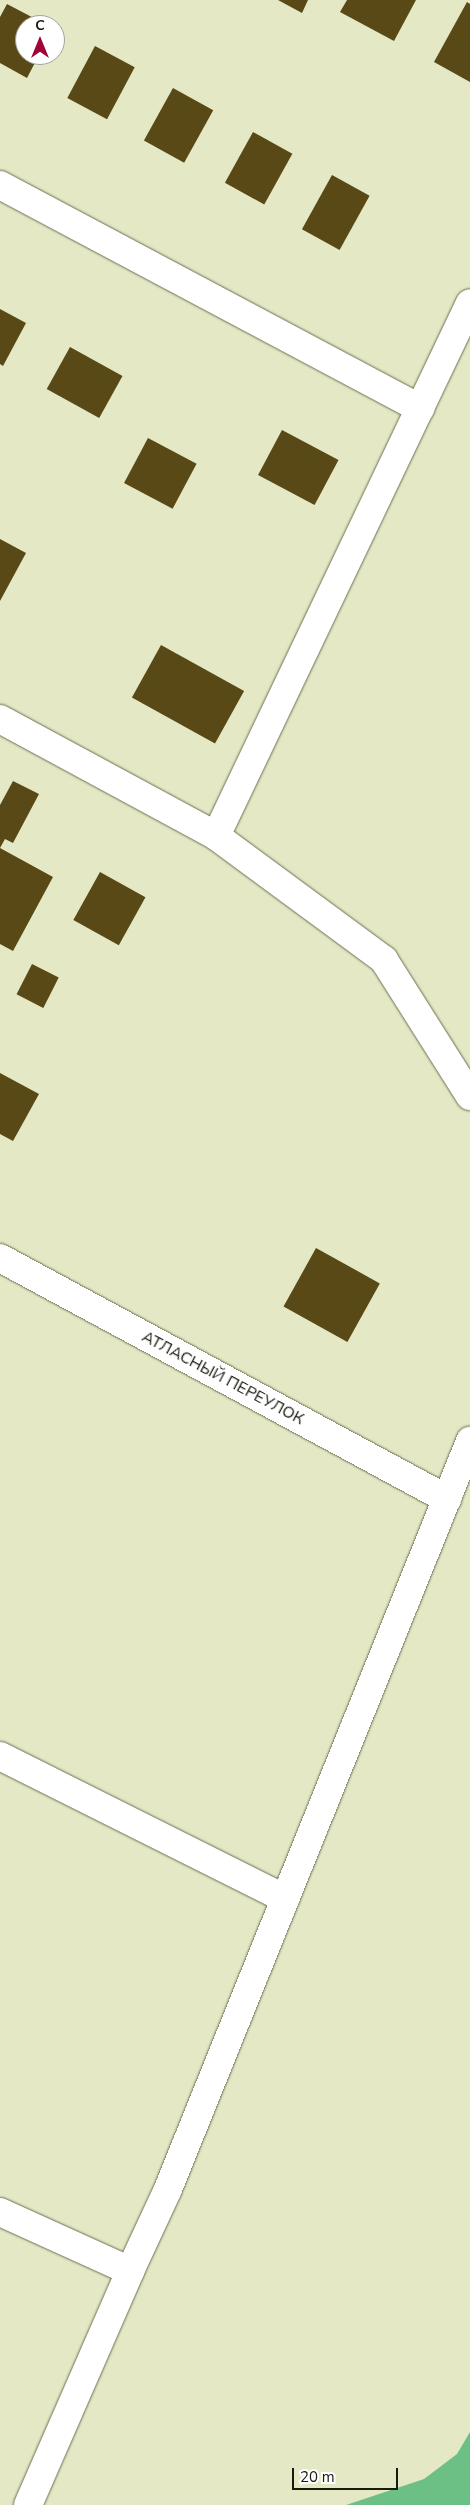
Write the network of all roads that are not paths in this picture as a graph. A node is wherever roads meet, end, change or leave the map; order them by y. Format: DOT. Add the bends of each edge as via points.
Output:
graph roads {
  1 [pos="0,185"];
  2 [pos="470,304"];
  3 [pos="420,408"];
  4 [pos="0,718"];
  5 [pos="216,836"];
  6 [pos="470,1096"];
  7 [pos="0,1258"];
  8 [pos="470,1441"];
  9 [pos="447,1499"];
  10 [pos="0,1756"];
  11 [pos="285,1899"];
  12 [pos="0,2212"];
  13 [pos="130,2271"];
  14 [pos="28,2505"];
  1 -- 3 [label="street"];
  2 -- 3 [label="street"];
  3 -- 5 [label="street"];
  4 -- 5 [label="street"];
  5 -- 6 [label="street" via="384,960"];
  7 -- 9 [label="street, АТЛАСНЫЙ ПЕРЕУЛОК"];
  8 -- 9 [label="street"];
  9 -- 11 [label="street"];
  10 -- 11 [label="street"];
  11 -- 13 [label="street" via="168,2190"];
  12 -- 13 [label="street"];
  13 -- 14 [label="street"];
}
